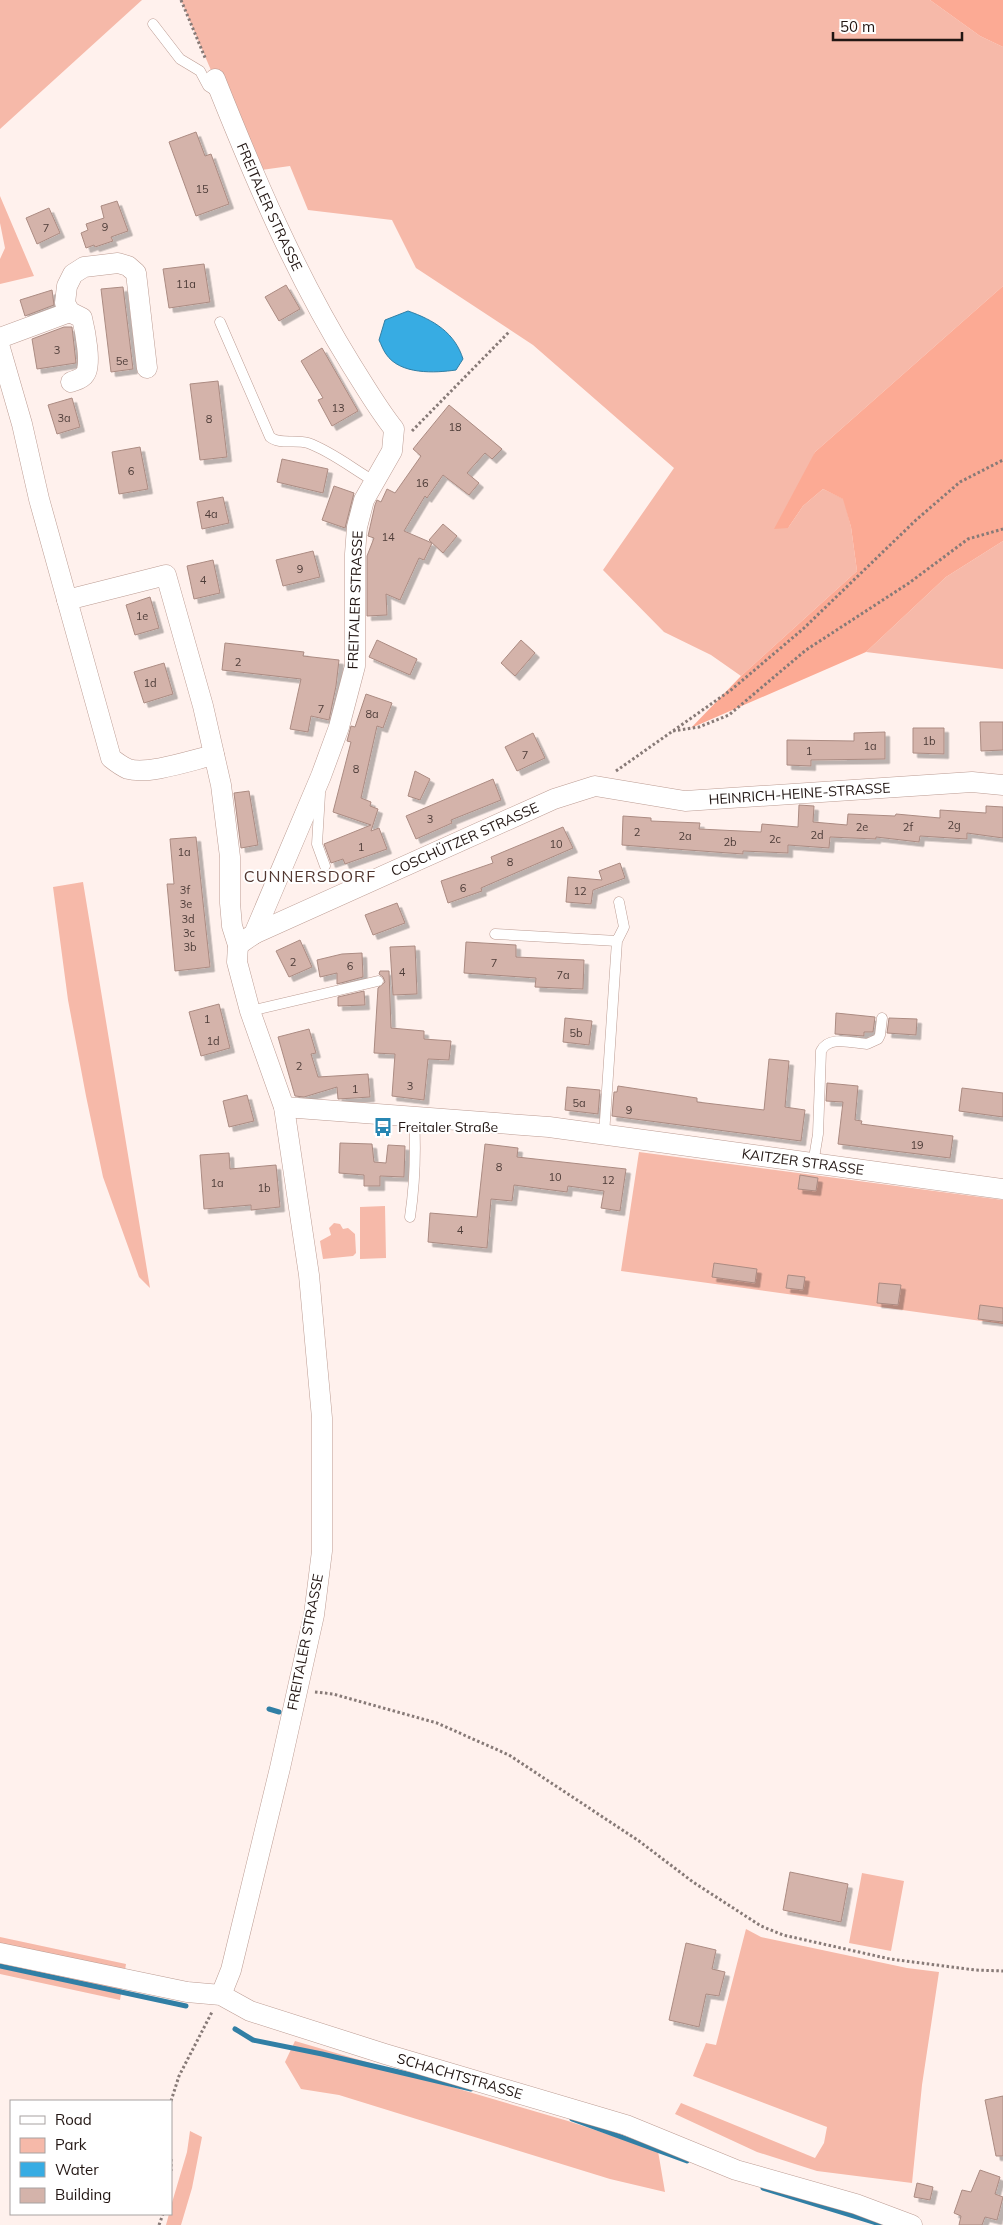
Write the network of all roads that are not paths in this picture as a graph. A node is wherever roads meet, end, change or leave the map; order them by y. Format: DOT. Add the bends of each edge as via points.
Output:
graph roads {
  1 [pos="153,24"];
  2 [pos="218,86"];
  3 [pos="70,312"];
  4 [pos="220,322"];
  5 [pos="0,338"];
  6 [pos="0,348"];
  7 [pos="148,368"];
  8 [pos="71,382"];
  9 [pos="374,481"];
  10 [pos="67,600"];
  11 [pos="214,755"];
  12 [pos="321,776"];
  13 [pos="1003,785"];
  14 [pos="595,786"];
  15 [pos="325,866"];
  16 [pos="619,902"];
  17 [pos="495,934"];
  18 [pos="246,939"];
  19 [pos="617,942"];
  20 [pos="378,981"];
  21 [pos="250,1011"];
  22 [pos="882,1018"];
  23 [pos="284,1108"];
  24 [pos="414,1117"];
  25 [pos="604,1135"];
  26 [pos="813,1164"];
  27 [pos="1003,1189"];
  28 [pos="410,1217"];
  29 [pos="0,1953"];
  30 [pos="220,1995"];
  31 [pos="912,2225"];
  1 -- 2 [label="lane" via="180,59 200,71 208,86"];
  2 -- 9 [label="street, FREITALER STRASSE" via="281,234 331,331 374,403 394,429 392,451"];
  3 -- 5 [label="street"];
  3 -- 7 [label="street" via="65,303 67,286 73,274 84,267 118,262 128,266 136,273"];
  3 -- 8 [label="street" via="82,318 87,355 84,376"];
  4 -- 9 [label="lane" via="270,437 310,444"];
  6 -- 10 [label="street"];
  9 -- 12 [label="street, FREITALER STRASSE" via="364,500 357,527 355,666 340,727"];
  10 -- 11 [label="street" via="111,758 130,770 149,770"];
  10 -- 11 [label="street" via="166,574"];
  11 -- 18 [label="street" via="230,857 232,926"];
  12 -- 15 [label="lane" via="317,844"];
  12 -- 18 [label="street, FREITALER STRASSE"];
  13 -- 14 [label="street, HEINRICH-HEINE-STRASSE" via="972,782 685,801"];
  14 -- 18 [label="street, COSCHÜTZER STRASSE" via="554,799"];
  16 -- 19 [label="lane" via="624,927"];
  17 -- 19 [label="lane"];
  18 -- 21 [label="street, FREITALER STRASSE" via="237,962"];
  19 -- 25 [label="lane"];
  20 -- 21 [label="lane"];
  21 -- 23 [label="street, FREITALER STRASSE"];
  22 -- 26 [label="lane" via="880,1034 872,1042 833,1041 823,1046"];
  23 -- 24 [label="street, KAITZER STRASSE"];
  23 -- 30 [label="street, FREITALER STRASSE" via="309,1275 322,1418 322,1551 314,1614 297,1690 231,1970"];
  24 -- 25 [label="street, KAITZER STRASSE" via="549,1127"];
  24 -- 28 [label="lane" via="416,1156"];
  25 -- 26 [label="street, KAITZER STRASSE"];
  26 -- 27 [label="street, KAITZER STRASSE"];
  29 -- 30 [label="street, SCHACHTSTRASSE" via="187,1992"];
  30 -- 31 [label="street, SCHACHTSTRASSE" via="250,2011 626,2125 736,2170 856,2204"];
}
